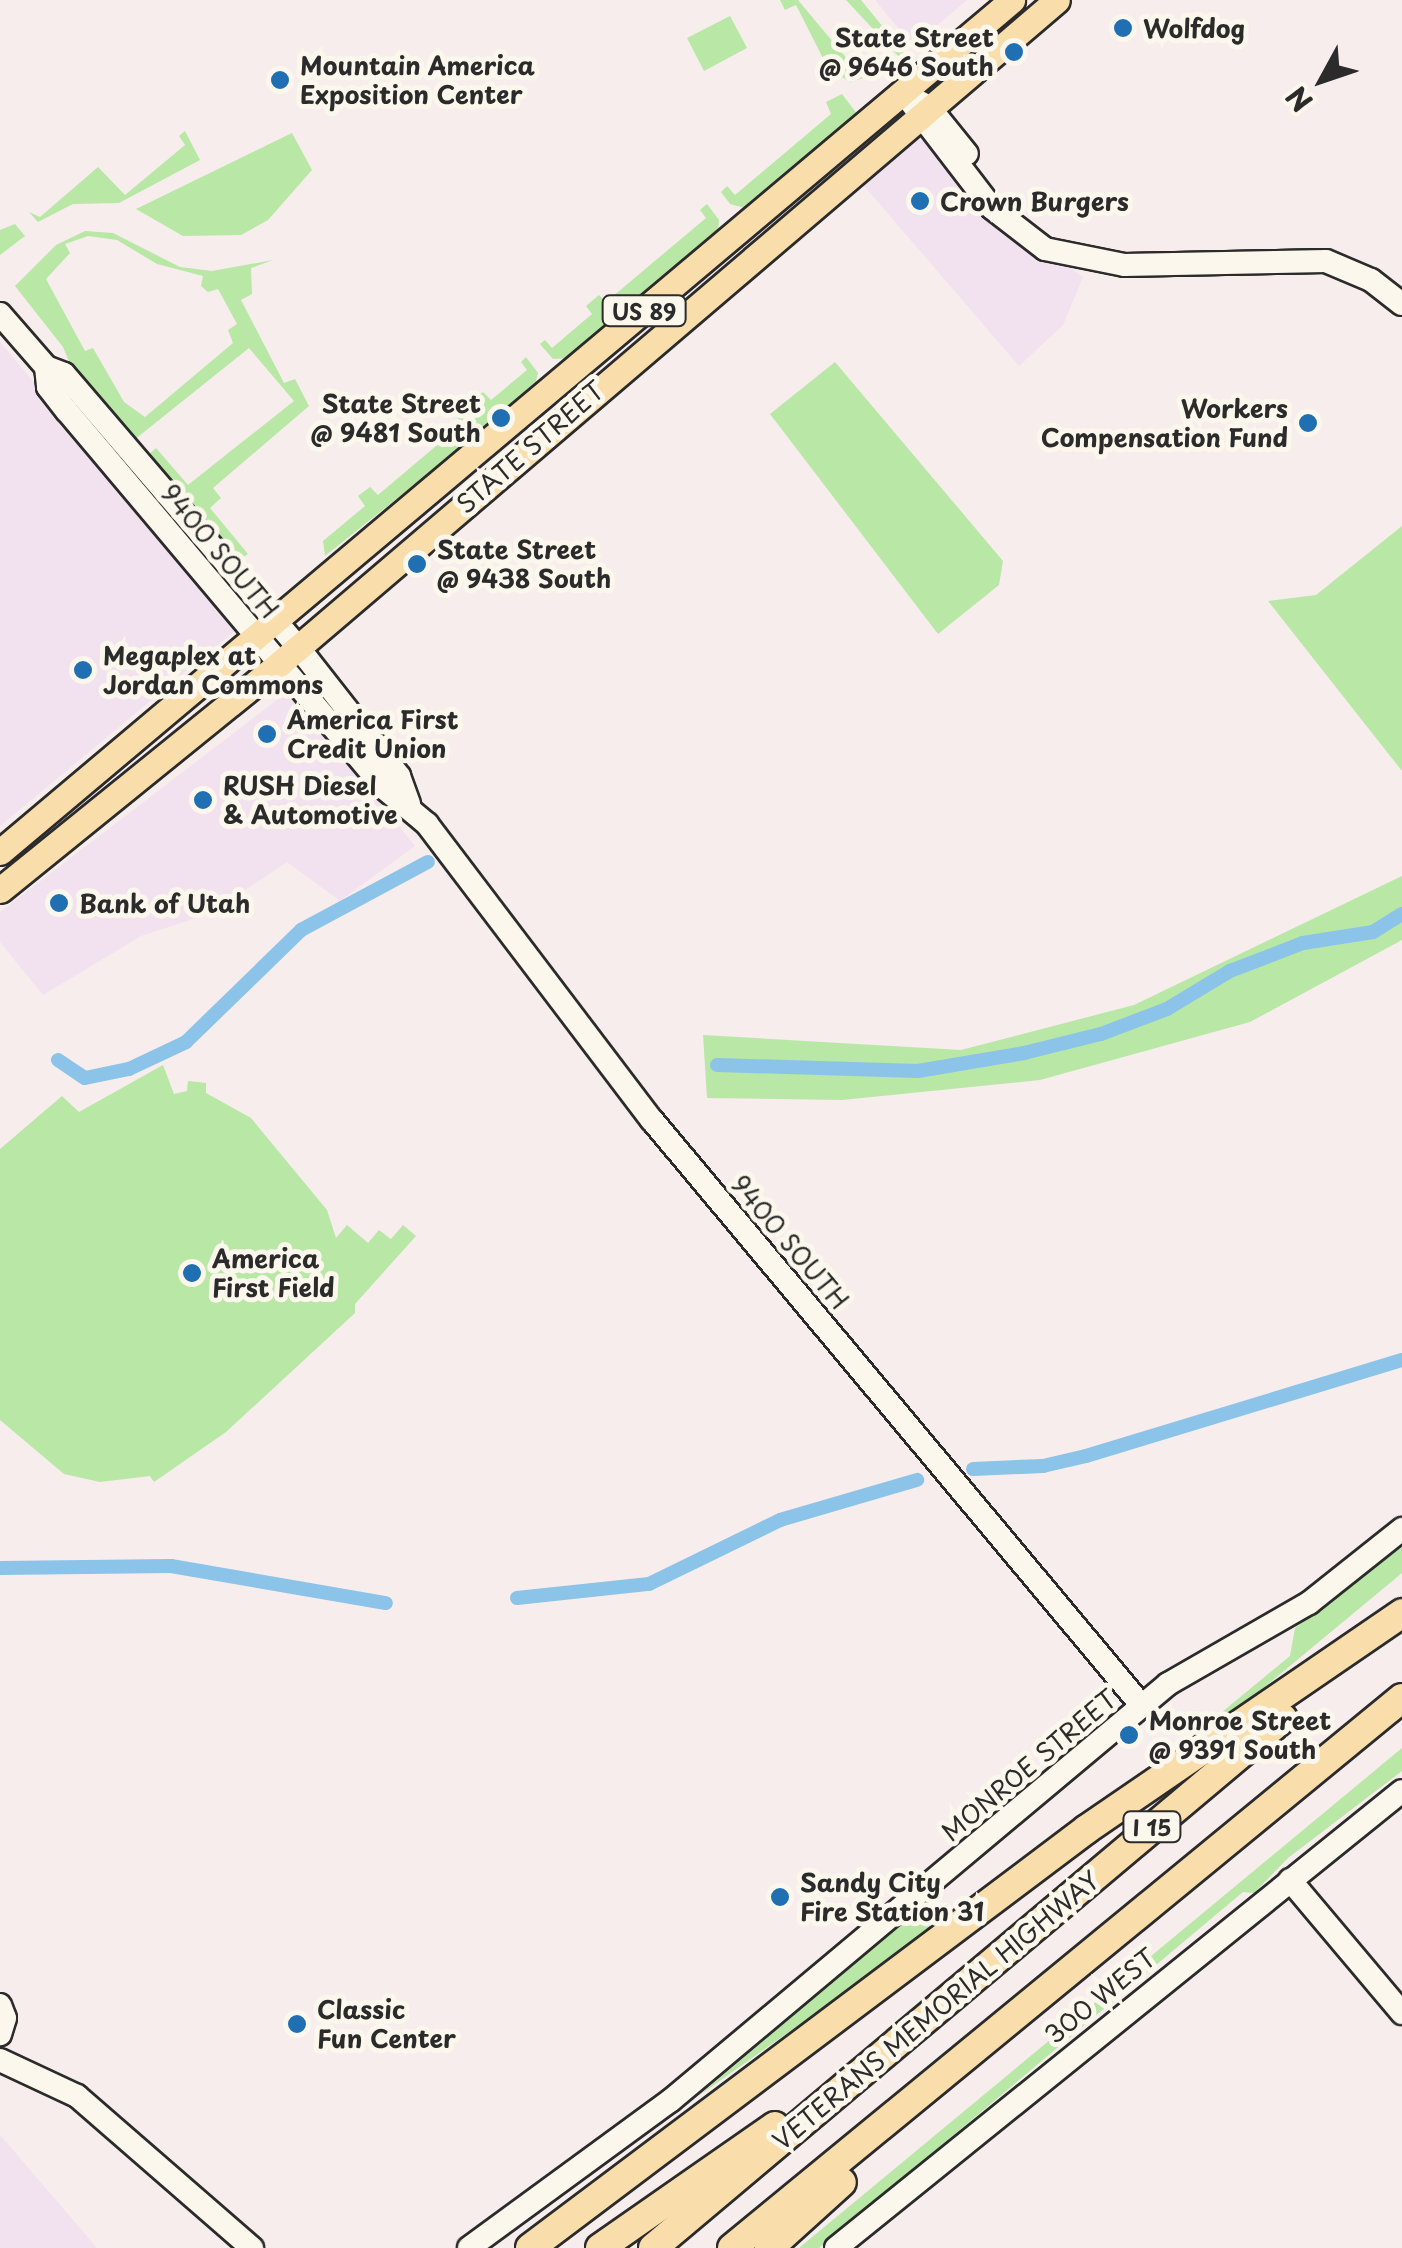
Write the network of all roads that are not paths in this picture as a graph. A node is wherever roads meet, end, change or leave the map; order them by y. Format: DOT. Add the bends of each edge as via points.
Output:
graph roads {
  1 [pos="1012,0"];
  2 [pos="1056,0"];
  3 [pos="902,92"];
  4 [pos="923,112"];
  5 [pos="1402,304"];
  6 [pos="0,314"];
  7 [pos="265,628"];
  8 [pos="289,655"];
  9 [pos="0,852"];
  10 [pos="0,890"];
  11 [pos="1402,1530"];
  12 [pos="1402,1615"];
  13 [pos="1402,1698"];
  14 [pos="1142,1706"];
  15 [pos="1402,1791"];
  16 [pos="1290,1880"];
  17 [pos="0,2004"];
  18 [pos="1402,2013"];
  19 [pos="0,2034"];
  20 [pos="904,2039"];
  21 [pos="0,2046"];
  22 [pos="982,2049"];
  23 [pos="0,2060"];
  24 [pos="126,2135"];
  25 [pos="252,2248"];
  26 [pos="469,2248"];
  27 [pos="530,2248"];
  28 [pos="600,2248"];
  29 [pos="653,2248"];
  30 [pos="732,2248"];
  31 [pos="768,2248"];
  32 [pos="836,2248"];
  1 -- 3 [label="main road, STATE STREET / US 89"];
  2 -- 4 [label="main road, STATE STREET / US 89"];
  3 -- 4 [label="street"];
  3 -- 7 [label="main road, STATE STREET / US 89"];
  4 -- 5 [label="street" via="1010,226 1045,249 1124,265 1326,261 1370,280"];
  4 -- 8 [label="main road, STATE STREET / US 89"];
  6 -- 7 [label="street, 9400 SOUTH" via="46,368 64,374"];
  7 -- 8 [label="street, 9400 SOUTH"];
  7 -- 9 [label="main road, STATE STREET / US 89"];
  8 -- 10 [label="main road, STATE STREET / US 89"];
  8 -- 14 [label="street, 9400 SOUTH" via="384,788 409,804 652,1120"];
  11 -- 14 [label="street, MONROE STREET" via="1309,1603 1204,1661"];
  12 -- 20 [label="highway, VETERANS MEMORIAL HIGHWAY / I 15"];
  12 -- 27 [label="highway" via="1087,1829"];
  13 -- 22 [label="highway, I 15"];
  14 -- 26 [label="street, MONROE STREET" via="670,2101"];
  15 -- 16 [label="street, 300 WEST"];
  16 -- 18 [label="street"];
  16 -- 32 [label="street, 300 WEST"];
  17 -- 19 [label="street"];
  20 -- 28 [label="highway"];
  20 -- 29 [label="highway, VETERANS MEMORIAL HIGHWAY / I 15"];
  21 -- 24 [label="street" via="62,2072"];
  22 -- 30 [label="highway, I 15"];
  22 -- 31 [label="highway"];
  23 -- 24 [label="street" via="44,2076"];
  24 -- 25 [label="street"];
}
